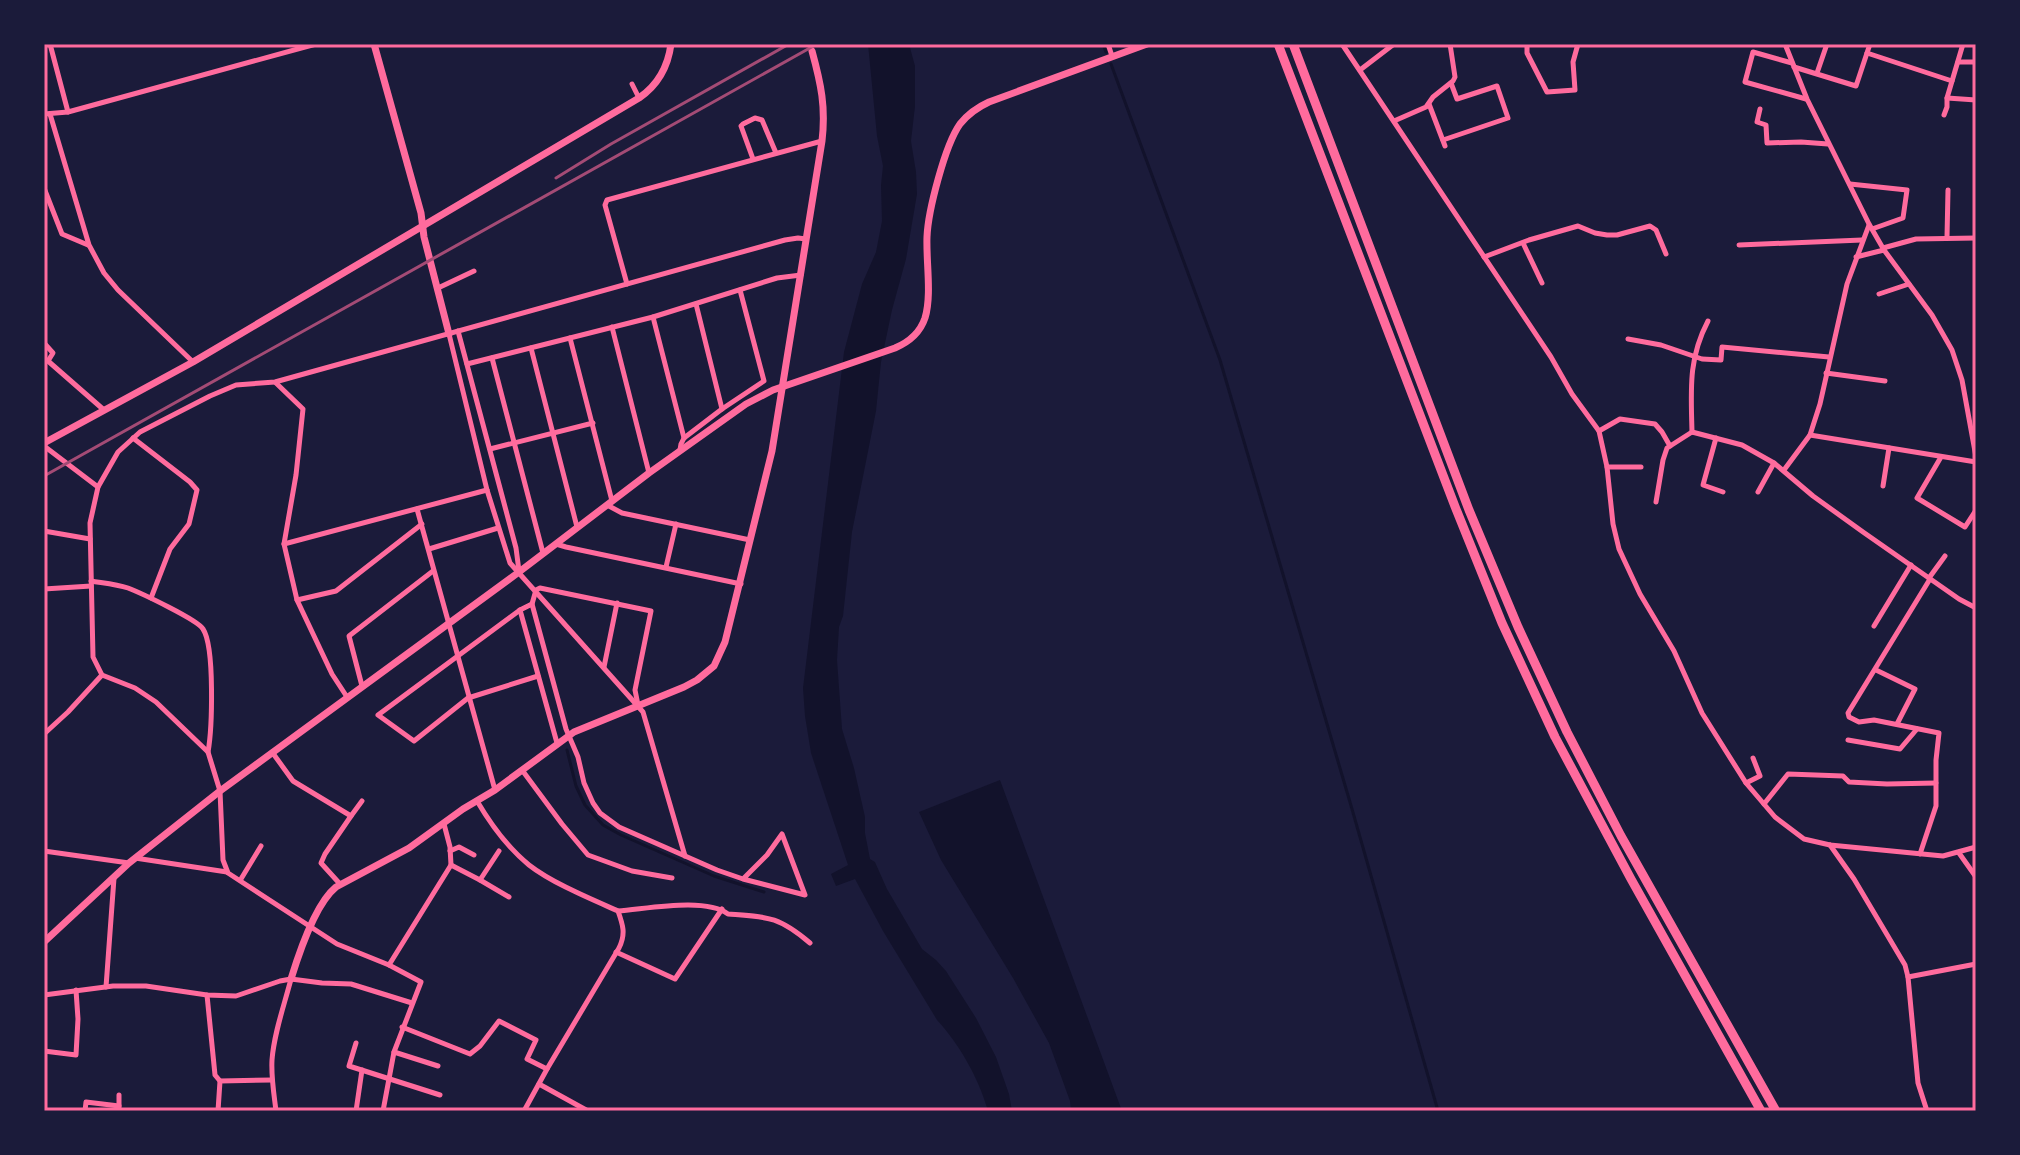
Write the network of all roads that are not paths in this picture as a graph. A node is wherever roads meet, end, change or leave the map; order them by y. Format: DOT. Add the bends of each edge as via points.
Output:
graph roads {
  1 [pos="50,44"];
  2 [pos="316,44"];
  3 [pos="374,44"];
  4 [pos="671,44"];
  5 [pos="1108,44"];
  6 [pos="1147,44"];
  7 [pos="1278,44"];
  8 [pos="1293,44"];
  9 [pos="1342,44"];
  10 [pos="1394,44"];
  11 [pos="1450,44"];
  12 [pos="1527,44"];
  13 [pos="1578,44"];
  14 [pos="1785,44"];
  15 [pos="1827,44"];
  16 [pos="1870,44"];
  17 [pos="1963,44"];
  18 [pos="812,51"];
  19 [pos="1867,53"];
  20 [pos="1112,56"];
  21 [pos="1958,62"];
  22 [pos="1976,62"];
  23 [pos="1793,65"];
  24 [pos="1359,70"];
  25 [pos="1817,74"];
  26 [pos="1952,81"];
  27 [pos="1451,83"];
  28 [pos="632,84"];
  29 [pos="639,98"];
  30 [pos="1947,98"];
  31 [pos="1807,99"];
  32 [pos="1976,100"];
  33 [pos="1429,103"];
  34 [pos="1760,109"];
  35 [pos="68,112"];
  36 [pos="47,114"];
  37 [pos="1944,115"];
  38 [pos="1394,122"];
  39 [pos="822,141"];
  40 [pos="1829,144"];
  41 [pos="776,153"];
  42 [pos="753,159"];
  43 [pos="1849,184"];
  44 [pos="44,188"];
  45 [pos="1948,190"];
  46 [pos="422,225"];
  47 [pos="1870,226"];
  48 [pos="1947,237"];
  49 [pos="1976,238"];
  50 [pos="806,239"];
  51 [pos="1862,240"];
  52 [pos="1523,243"];
  53 [pos="89,245"];
  54 [pos="1739,245"];
  55 [pos="1884,249"];
  56 [pos="1666,254"];
  57 [pos="1484,257"];
  58 [pos="1856,257"];
  59 [pos="474,271"];
  60 [pos="801,275"];
  61 [pos="1542,283"];
  62 [pos="627,284"];
  63 [pos="1909,284"];
  64 [pos="438,288"];
  65 [pos="740,290"];
  66 [pos="1879,294"];
  67 [pos="696,304"];
  68 [pos="653,317"];
  69 [pos="1708,321"];
  70 [pos="612,327"];
  71 [pos="458,331"];
  72 [pos="449,334"];
  73 [pos="570,338"];
  74 [pos="1628,339"];
  75 [pos="44,343"];
  76 [pos="531,348"];
  77 [pos="1694,356"];
  78 [pos="1829,357"];
  79 [pos="492,358"];
  80 [pos="193,362"];
  81 [pos="46,363"];
  82 [pos="467,364"];
  83 [pos="1826,373"];
  84 [pos="1885,381"];
  85 [pos="275,382"];
  86 [pos="782,386"];
  87 [pos="722,409"];
  88 [pos="104,410"];
  89 [pos="593,423"];
  90 [pos="1599,431"];
  91 [pos="1974,431"];
  92 [pos="1692,432"];
  93 [pos="553,433"];
  94 [pos="1810,435"];
  95 [pos="133,438"];
  96 [pos="684,438"];
  97 [pos="1716,438"];
  98 [pos="515,443"];
  99 [pos="44,444"];
  100 [pos="1670,446"];
  101 [pos="1889,448"];
  102 [pos="490,449"];
  103 [pos="680,451"];
  104 [pos="1941,457"];
  105 [pos="1976,460"];
  106 [pos="1774,463"];
  107 [pos="1607,467"];
  108 [pos="1641,467"];
  109 [pos="1784,470"];
  110 [pos="649,473"];
  111 [pos="1883,486"];
  112 [pos="98,487"];
  113 [pos="487,490"];
  114 [pos="1723,492"];
  115 [pos="1758,492"];
  116 [pos="1656,502"];
  117 [pos="609,503"];
  118 [pos="417,509"];
  119 [pos="1976,510"];
  120 [pos="422,524"];
  121 [pos="676,524"];
  122 [pos="577,527"];
  123 [pos="498,528"];
  124 [pos="44,531"];
  125 [pos="90,539"];
  126 [pos="751,540"];
  127 [pos="555,543"];
  128 [pos="284,544"];
  129 [pos="429,549"];
  130 [pos="543,553"];
  131 [pos="1945,556"];
  132 [pos="1911,565"];
  133 [pos="666,567"];
  134 [pos="433,571"];
  135 [pos="519,572"];
  136 [pos="1930,579"];
  137 [pos="91,584"];
  138 [pos="741,584"];
  139 [pos="44,589"];
  140 [pos="536,590"];
  141 [pos="151,598"];
  142 [pos="297,600"];
  143 [pos="617,603"];
  144 [pos="532,604"];
  145 [pos="1976,608"];
  146 [pos="520,610"];
  147 [pos="449,623"];
  148 [pos="1874,626"];
  149 [pos="458,656"];
  150 [pos="604,667"];
  151 [pos="1876,670"];
  152 [pos="102,675"];
  153 [pos="538,676"];
  154 [pos="362,686"];
  155 [pos="347,697"];
  156 [pos="468,698"];
  157 [pos="638,705"];
  158 [pos="1897,724"];
  159 [pos="1917,729"];
  160 [pos="44,734"];
  161 [pos="568,735"];
  162 [pos="1848,740"];
  163 [pos="557,743"];
  164 [pos="208,752"];
  165 [pos="272,752"];
  166 [pos="1753,758"];
  167 [pos="522,770"];
  168 [pos="1746,783"];
  169 [pos="1936,783"];
  170 [pos="495,790"];
  171 [pos="220,791"];
  172 [pos="362,801"];
  173 [pos="476,801"];
  174 [pos="1764,804"];
  175 [pos="351,816"];
  176 [pos="444,824"];
  177 [pos="1830,845"];
  178 [pos="261,846"];
  179 [pos="1976,847"];
  180 [pos="44,851"];
  181 [pos="450,851"];
  182 [pos="499,851"];
  183 [pos="1959,853"];
  184 [pos="1920,854"];
  185 [pos="474,855"];
  186 [pos="685,856"];
  187 [pos="132,861"];
  188 [pos="451,865"];
  189 [pos="228,873"];
  190 [pos="114,877"];
  191 [pos="1976,877"];
  192 [pos="672,878"];
  193 [pos="241,879"];
  194 [pos="743,879"];
  195 [pos="480,880"];
  196 [pos="340,884"];
  197 [pos="509,897"];
  198 [pos="722,909"];
  199 [pos="618,911"];
  200 [pos="310,927"];
  201 [pos="44,942"];
  202 [pos="810,943"];
  203 [pos="616,952"];
  204 [pos="1976,964"];
  205 [pos="389,965"];
  206 [pos="1908,977"];
  207 [pos="291,979"];
  208 [pos="106,987"];
  209 [pos="76,990"];
  210 [pos="44,995"];
  211 [pos="207,995"];
  212 [pos="412,1003"];
  213 [pos="402,1027"];
  214 [pos="356,1043"];
  215 [pos="44,1051"];
  216 [pos="394,1052"];
  217 [pos="438,1066"];
  218 [pos="547,1069"];
  219 [pos="362,1070"];
  220 [pos="388,1078"];
  221 [pos="272,1080"];
  222 [pos="220,1081"];
  223 [pos="539,1084"];
  224 [pos="119,1095"];
  225 [pos="440,1095"];
  226 [pos="119,1108"];
  227 [pos="85,1111"];
  228 [pos="218,1111"];
  229 [pos="276,1111"];
  230 [pos="356,1111"];
  231 [pos="383,1111"];
  232 [pos="524,1111"];
  233 [pos="588,1111"];
  234 [pos="1761,1111"];
  235 [pos="1776,1111"];
  236 [pos="1927,1111"];
  1 -- 35 [label="street"];
  2 -- 35 [label="street"];
  3 -- 46 [label="street"];
  4 -- 29 [label="street" via="661,76"];
  5 -- 20 [label="street"];
  6 -- 20 [label="street"];
  7 -- 234 [label="highway" via="1502,623 1555,737"];
  8 -- 235 [label="highway" via="1512,614 1621,836"];
  9 -- 24 [label="street"];
  10 -- 24 [label="street"];
  11 -- 27 [label="street" via="1455,77"];
  12 -- 13 [label="street" via="1547,92 1575,90"];
  14 -- 23 [label="street"];
  15 -- 25 [label="street"];
  16 -- 19 [label="street"];
  17 -- 21 [label="street"];
  18 -- 39 [label="street" via="824,102"];
  19 -- 25 [label="street" via="1856,86"];
  19 -- 26 [label="street"];
  20 -- 86 [label="street" via="971,112 950,145 929,212 925,316 918,332 895,348"];
  21 -- 22 [label="street"];
  21 -- 26 [label="street"];
  23 -- 25 [label="street"];
  23 -- 31 [label="street"];
  23 -- 31 [label="street" via="1753,52 1745,82"];
  24 -- 38 [label="street"];
  26 -- 30 [label="street"];
  27 -- 33 [label="street"];
  27 -- 33 [label="street" via="1457,99 1497,86 1508,118 1444,143"];
  28 -- 29 [label="street"];
  29 -- 46 [label="street"];
  30 -- 32 [label="street"];
  30 -- 37 [label="street"];
  31 -- 40 [label="street"];
  33 -- 38 [label="street"];
  34 -- 40 [label="street" via="1757,122 1766,125 1767,143"];
  35 -- 36 [label="street"];
  36 -- 53 [label="street"];
  38 -- 57 [label="street"];
  39 -- 41 [label="street"];
  39 -- 50 [label="street"];
  40 -- 43 [label="street"];
  41 -- 42 [label="street"];
  41 -- 42 [label="street" via="762,120 755,118 741,126"];
  42 -- 62 [label="street" via="607,200"];
  43 -- 47 [label="street"];
  43 -- 47 [label="street" via="1907,190 1903,218"];
  44 -- 53 [label="street" via="62,234"];
  45 -- 48 [label="street"];
  46 -- 64 [label="street"];
  46 -- 80 [label="street"];
  47 -- 51 [label="street"];
  47 -- 55 [label="street"];
  48 -- 49 [label="street"];
  48 -- 55 [label="street"];
  50 -- 60 [label="street"];
  50 -- 62 [label="street" via="785,240"];
  51 -- 54 [label="street"];
  51 -- 58 [label="street"];
  52 -- 56 [label="street" via="1578,226 1607,235 1650,226"];
  52 -- 57 [label="street"];
  52 -- 61 [label="street"];
  53 -- 80 [label="street" via="118,290"];
  55 -- 58 [label="street"];
  55 -- 63 [label="street"];
  57 -- 90 [label="street"];
  58 -- 78 [label="street"];
  59 -- 64 [label="street"];
  60 -- 65 [label="street"];
  60 -- 86 [label="street"];
  62 -- 71 [label="street"];
  63 -- 66 [label="street"];
  63 -- 91 [label="street" via="1952,350"];
  64 -- 72 [label="street"];
  65 -- 67 [label="street"];
  65 -- 87 [label="street" via="764,381"];
  67 -- 68 [label="street"];
  67 -- 87 [label="street"];
  68 -- 70 [label="street"];
  68 -- 96 [label="street"];
  69 -- 77 [label="street"];
  70 -- 73 [label="street"];
  70 -- 110 [label="street"];
  71 -- 72 [label="street"];
  71 -- 82 [label="street"];
  72 -- 85 [label="street"];
  72 -- 113 [label="street"];
  73 -- 76 [label="street"];
  73 -- 89 [label="street"];
  74 -- 77 [label="street"];
  75 -- 81 [label="street" via="53,353"];
  76 -- 79 [label="street"];
  76 -- 93 [label="street"];
  77 -- 78 [label="street" via="1721,360 1722,347"];
  77 -- 92 [label="street"];
  78 -- 83 [label="street"];
  79 -- 82 [label="street"];
  79 -- 98 [label="street"];
  80 -- 88 [label="street"];
  81 -- 88 [label="street"];
  82 -- 102 [label="street"];
  83 -- 84 [label="street"];
  83 -- 94 [label="street"];
  85 -- 95 [label="street" via="236,385"];
  85 -- 128 [label="street" via="303,409"];
  86 -- 103 [label="street" via="746,404"];
  86 -- 126 [label="street"];
  87 -- 96 [label="street"];
  88 -- 99 [label="street"];
  89 -- 93 [label="street"];
  89 -- 117 [label="street"];
  90 -- 100 [label="street" via="1620,419 1655,424"];
  90 -- 107 [label="street"];
  91 -- 105 [label="street"];
  92 -- 97 [label="street"];
  92 -- 100 [label="street"];
  93 -- 98 [label="street"];
  93 -- 122 [label="street"];
  94 -- 101 [label="street"];
  94 -- 109 [label="street"];
  95 -- 112 [label="street" via="118,452"];
  95 -- 141 [label="street" via="197,490 189,524 170,549"];
  96 -- 103 [label="street"];
  97 -- 106 [label="street"];
  97 -- 114 [label="street" via="1703,485"];
  98 -- 102 [label="street"];
  98 -- 130 [label="street"];
  99 -- 112 [label="street"];
  100 -- 116 [label="street"];
  101 -- 104 [label="street"];
  101 -- 111 [label="street"];
  102 -- 135 [label="street"];
  103 -- 110 [label="street"];
  104 -- 105 [label="street"];
  104 -- 119 [label="street" via="1917,498 1965,527"];
  106 -- 109 [label="street"];
  106 -- 115 [label="street"];
  107 -- 108 [label="street"];
  107 -- 168 [label="street" via="1619,549 1702,713"];
  109 -- 132 [label="street"];
  110 -- 117 [label="street"];
  112 -- 125 [label="street"];
  113 -- 118 [label="street"];
  113 -- 123 [label="street"];
  117 -- 121 [label="street" via="622,513"];
  117 -- 122 [label="street"];
  118 -- 120 [label="street"];
  118 -- 128 [label="street"];
  120 -- 129 [label="street"];
  120 -- 142 [label="street" via="336,591"];
  121 -- 126 [label="street"];
  121 -- 133 [label="street"];
  122 -- 127 [label="street"];
  123 -- 129 [label="street"];
  123 -- 135 [label="street" via="510,563"];
  124 -- 125 [label="street"];
  125 -- 137 [label="street"];
  126 -- 138 [label="street"];
  127 -- 130 [label="street"];
  127 -- 133 [label="street"];
  128 -- 142 [label="street"];
  129 -- 134 [label="street"];
  130 -- 135 [label="street"];
  131 -- 136 [label="street"];
  132 -- 136 [label="street"];
  132 -- 148 [label="street"];
  133 -- 138 [label="street"];
  134 -- 147 [label="street"];
  134 -- 154 [label="street" via="349,636"];
  135 -- 140 [label="street"];
  135 -- 147 [label="street"];
  136 -- 145 [label="street"];
  136 -- 151 [label="street"];
  137 -- 139 [label="street"];
  137 -- 141 [label="street" via="116,584"];
  137 -- 152 [label="street" via="93,657"];
  138 -- 157 [label="street" via="714,666 684,687"];
  140 -- 143 [label="street"];
  140 -- 144 [label="street"];
  140 -- 150 [label="street"];
  141 -- 164 [label="street" via="199,624 206,634 211,674"];
  142 -- 155 [label="street"];
  143 -- 150 [label="street"];
  143 -- 157 [label="street" via="651,611 635,690"];
  144 -- 146 [label="street"];
  144 -- 161 [label="street"];
  146 -- 149 [label="street"];
  146 -- 153 [label="street"];
  147 -- 149 [label="street"];
  147 -- 154 [label="street"];
  149 -- 156 [label="street"];
  149 -- 156 [label="street" via="378,715 414,741"];
  150 -- 157 [label="street"];
  151 -- 158 [label="street" via="1915,689"];
  151 -- 158 [label="street" via="1849,717"];
  152 -- 160 [label="street"];
  152 -- 164 [label="street" via="156,702"];
  153 -- 156 [label="street"];
  153 -- 163 [label="street"];
  154 -- 155 [label="street"];
  155 -- 165 [label="street"];
  156 -- 170 [label="street"];
  157 -- 161 [label="street"];
  157 -- 186 [label="street"];
  158 -- 159 [label="street"];
  159 -- 162 [label="street" via="1900,749"];
  159 -- 169 [label="street" via="1939,733"];
  161 -- 163 [label="street"];
  161 -- 186 [label="street" via="600,813"];
  163 -- 167 [label="street"];
  164 -- 171 [label="street"];
  165 -- 171 [label="street"];
  165 -- 175 [label="street" via="293,781"];
  166 -- 168 [label="street" via="1760,776"];
  167 -- 170 [label="street"];
  167 -- 192 [label="street" via="588,855"];
  168 -- 174 [label="street"];
  169 -- 174 [label="street" via="1849,782 1843,776 1788,774"];
  169 -- 184 [label="street" via="1936,806"];
  170 -- 173 [label="street"];
  171 -- 187 [label="street"];
  171 -- 189 [label="street"];
  172 -- 175 [label="street"];
  173 -- 176 [label="street"];
  173 -- 199 [label="street" via="528,865"];
  174 -- 177 [label="street" via="1804,839"];
  175 -- 196 [label="street" via="321,863"];
  176 -- 181 [label="street"];
  176 -- 196 [label="street"];
  177 -- 184 [label="street"];
  177 -- 206 [label="street" via="1898,951"];
  178 -- 193 [label="street"];
  179 -- 183 [label="street"];
  180 -- 187 [label="street"];
  181 -- 185 [label="street" via="459,847"];
  181 -- 188 [label="street"];
  182 -- 195 [label="street"];
  183 -- 184 [label="street"];
  183 -- 191 [label="street"];
  186 -- 194 [label="street"];
  187 -- 189 [label="street"];
  187 -- 190 [label="street"];
  188 -- 195 [label="street"];
  188 -- 205 [label="street"];
  189 -- 193 [label="street"];
  190 -- 201 [label="street"];
  190 -- 208 [label="street"];
  193 -- 200 [label="street"];
  194 -- 194 [label="street" via="782,834 805,895"];
  195 -- 197 [label="street"];
  196 -- 200 [label="street"];
  198 -- 199 [label="street"];
  198 -- 202 [label="street" via="777,920"];
  198 -- 203 [label="street" via="675,979"];
  199 -- 203 [label="street" via="624,937"];
  200 -- 205 [label="street"];
  200 -- 207 [label="street"];
  203 -- 218 [label="street"];
  204 -- 206 [label="street"];
  205 -- 212 [label="street" via="421,982"];
  206 -- 236 [label="street" via="1918,1083"];
  207 -- 211 [label="street" via="236,996"];
  207 -- 212 [label="street" via="351,984"];
  207 -- 221 [label="street" via="276,1037"];
  208 -- 209 [label="street"];
  208 -- 211 [label="street" via="146,986"];
  209 -- 210 [label="street"];
  209 -- 215 [label="street" via="76,1055"];
  211 -- 222 [label="street" via="215,1075"];
  212 -- 213 [label="street"];
  213 -- 216 [label="street"];
  213 -- 218 [label="street" via="470,1054 499,1021 536,1040 527,1059"];
  214 -- 219 [label="street" via="349,1066"];
  216 -- 217 [label="street"];
  216 -- 220 [label="street"];
  218 -- 223 [label="street"];
  219 -- 220 [label="street"];
  219 -- 230 [label="street"];
  220 -- 225 [label="street"];
  220 -- 231 [label="street"];
  221 -- 222 [label="street"];
  221 -- 229 [label="street"];
  222 -- 228 [label="street"];
  223 -- 232 [label="street"];
  223 -- 233 [label="street"];
  224 -- 226 [label="street"];
  226 -- 227 [label="street" via="86,1102"];
}
